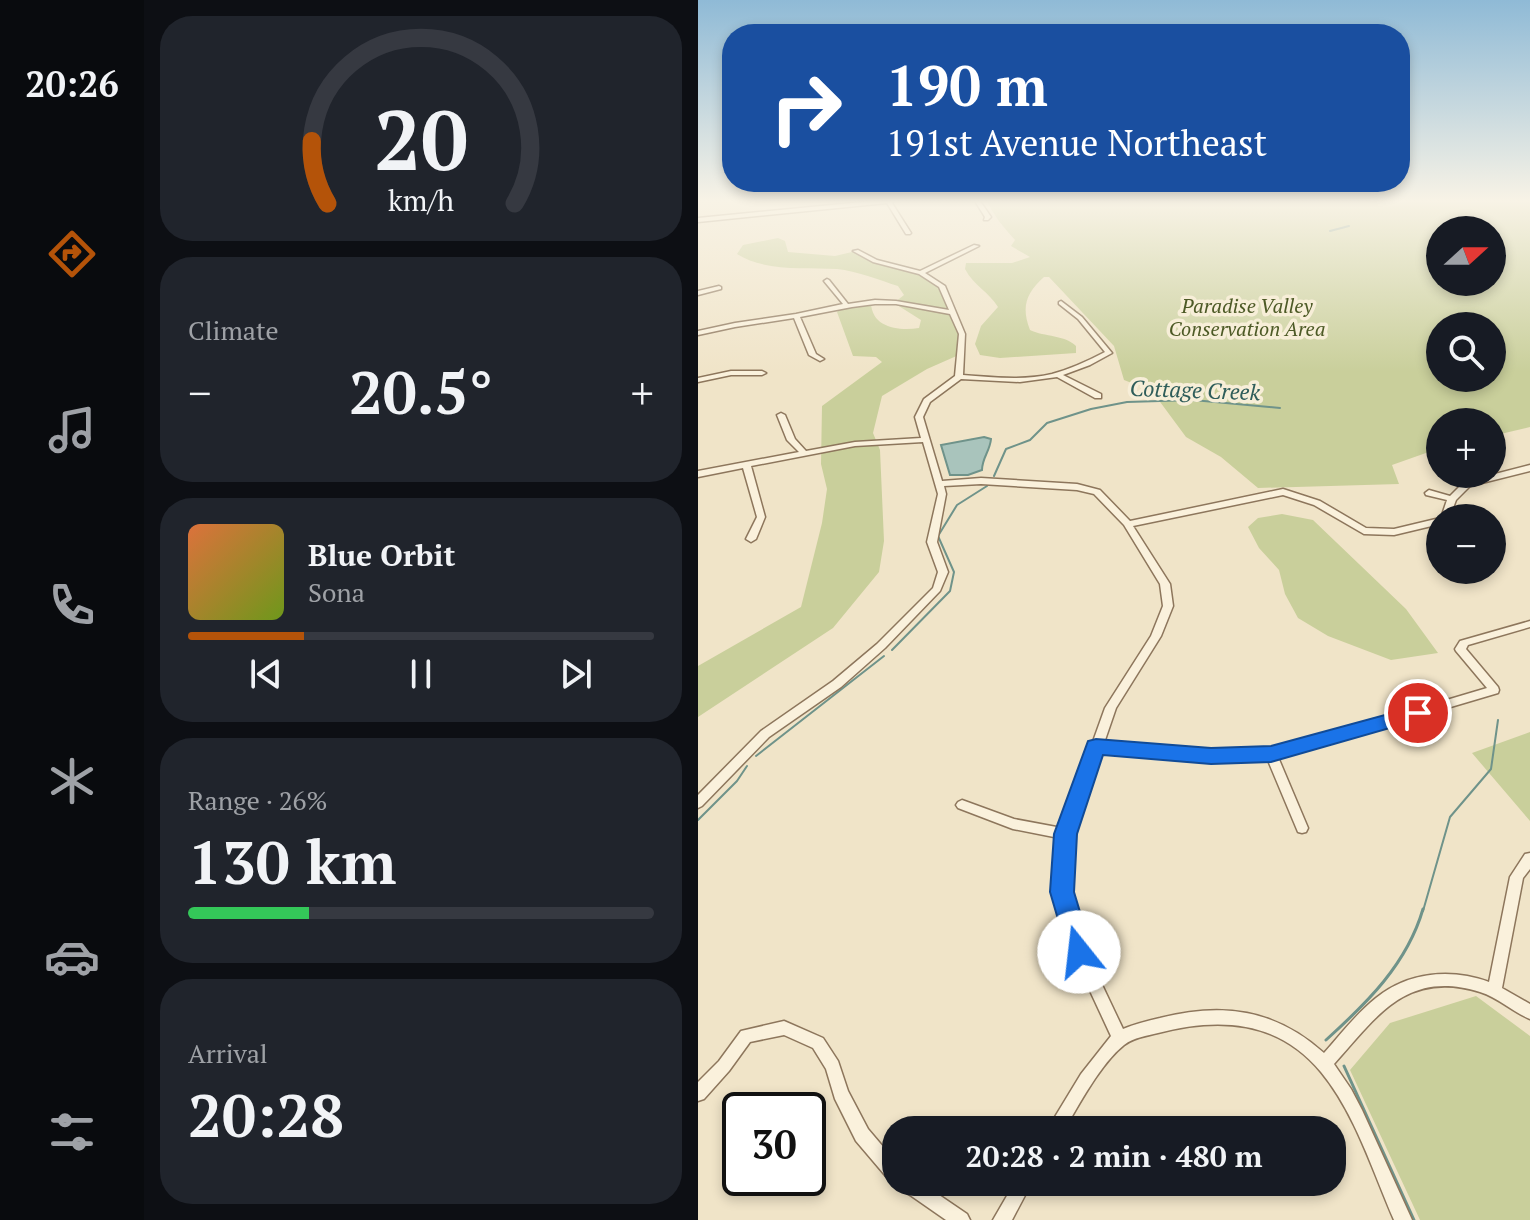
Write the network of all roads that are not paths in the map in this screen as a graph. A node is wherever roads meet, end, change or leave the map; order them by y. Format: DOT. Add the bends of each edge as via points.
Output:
graph roads {
  1 [pos="869,258"];
  2 [pos="948,258"];
  3 [pos="921,273"];
  4 [pos="827,281"];
  5 [pos="719,288"];
  6 [pos="698,293"];
  7 [pos="845,303"];
  8 [pos="1061,303"];
  9 [pos="954,312"];
  10 [pos="796,316"];
  11 [pos="698,333"];
  12 [pos="820,359"];
  13 [pos="762,373"];
  14 [pos="1060,376"];
  15 [pos="959,377"];
  16 [pos="698,380"];
  17 [pos="1098,396"];
  18 [pos="781,415"];
  19 [pos="924,440"];
  20 [pos="805,454"];
  21 [pos="747,467"];
  22 [pos="1525,469"];
  23 [pos="698,474"];
  24 [pos="1530,476"];
  25 [pos="941,484"];
  26 [pos="1429,493"];
  27 [pos="1452,499"];
  28 [pos="1450,504"];
  29 [pos="1426,522"];
  30 [pos="1128,524"];
  31 [pos="751,539"];
  32 [pos="1530,624"];
  33 [pos="1096,747"];
  34 [pos="1271,754"];
  35 [pos="698,803"];
  36 [pos="962,805"];
  37 [pos="1302,828"];
  38 [pos="1066,834"];
  39 [pos="1530,858"];
  40 [pos="1495,989"];
  41 [pos="1530,1012"];
  42 [pos="1120,1038"];
  43 [pos="1325,1063"];
  44 [pos="698,1093"];
  45 [pos="1063,1116"];
  46 [pos="882,1159"];
  47 [pos="926,1196"];
  48 [pos="1016,1196"];
  49 [pos="961,1220"];
  50 [pos="1002,1220"];
  51 [pos="1403,1220"];
  1 -- 3 [label="street"];
  2 -- 3 [label="street"];
  3 -- 9 [label="street" via="942,286"];
  4 -- 7 [label="street"];
  5 -- 6 [label="street"];
  7 -- 9 [label="street" via="899,302 926,311"];
  7 -- 10 [label="street"];
  8 -- 14 [label="street" via="1109,353"];
  9 -- 15 [label="street" via="962,334"];
  10 -- 11 [label="street" via="742,321"];
  10 -- 12 [label="street" via="813,355"];
  13 -- 16 [label="street"];
  14 -- 15 [label="street" via="1020,381"];
  14 -- 17 [label="street"];
  15 -- 19 [label="street" via="921,409"];
  18 -- 20 [label="street" via="791,440"];
  19 -- 20 [label="street" via="855,444"];
  19 -- 25 [label="street"];
  20 -- 21 [label="street"];
  21 -- 23 [label="street"];
  21 -- 31 [label="street" via="761,517"];
  22 -- 24 [label="street"];
  22 -- 27 [label="street" via="1467,484"];
  25 -- 30 [label="street" via="1077,487 1097,492"];
  25 -- 35 [label="street" via="932,542 943,572 937,589 837,684 765,734"];
  26 -- 27 [label="street"];
  27 -- 28 [label="street"];
  29 -- 30 [label="street" via="1394,532 1364,531 1317,503 1283,492"];
  30 -- 33 [label="street" via="1165,584 1168,606 1156,636 1111,708"];
  32 -- 34 [label="street" via="1464,643 1460,649 1494,690"];
  33 -- 34 [label="street" via="1211,756"];
  33 -- 38 [label="street"];
  34 -- 37 [label="street"];
  36 -- 38 [label="street" via="1013,824"];
  38 -- 42 [label="street" via="1062,892 1079,952"];
  39 -- 40 [label="street" via="1517,877"];
  40 -- 41 [label="street"];
  40 -- 43 [label="street" via="1466,981 1412,986 1389,997"];
  42 -- 43 [label="street" via="1178,1019 1242,1016 1288,1036"];
  42 -- 45 [label="street"];
  43 -- 51 [label="street" via="1349,1102"];
  44 -- 46 [label="street" via="746,1036 784,1028 818,1043 862,1135"];
  47 -- 49 [label="street"];
  48 -- 50 [label="street"];
}
